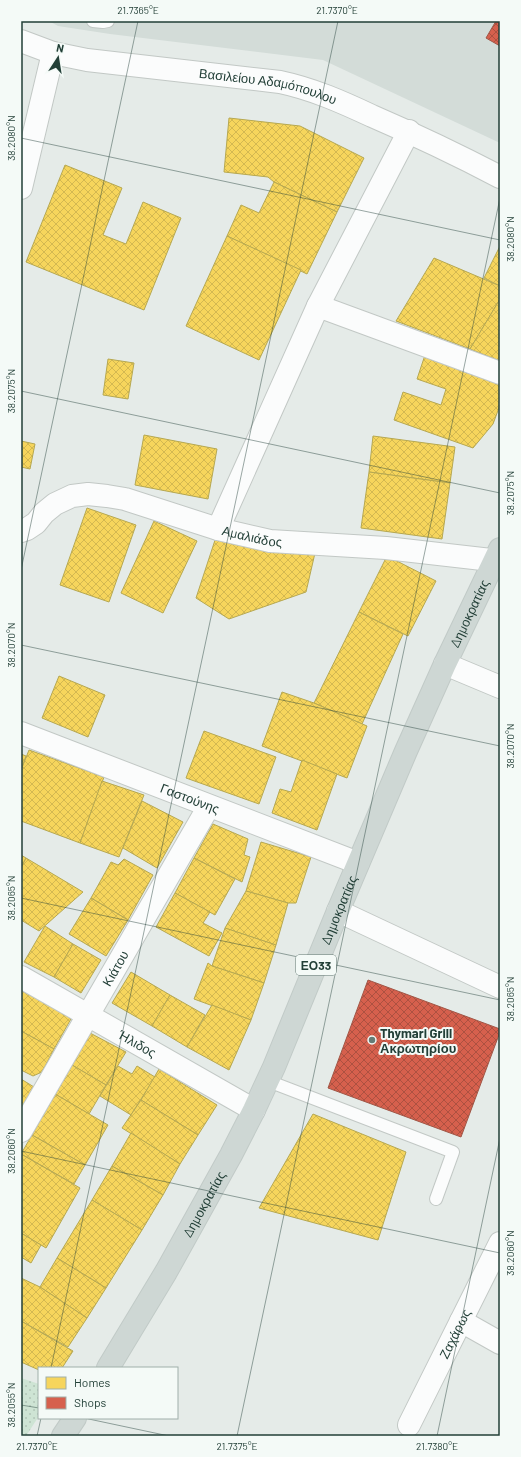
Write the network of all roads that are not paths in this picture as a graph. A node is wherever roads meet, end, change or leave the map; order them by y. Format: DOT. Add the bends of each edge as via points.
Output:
graph roads {
  1 [pos="93,21"];
  2 [pos="108,21"];
  3 [pos="21,41"];
  4 [pos="53,53"];
  5 [pos="408,132"];
  6 [pos="500,177"];
  7 [pos="21,188"];
  8 [pos="318,306"];
  9 [pos="500,373"];
  10 [pos="218,529"];
  11 [pos="21,531"];
  12 [pos="498,557"];
  13 [pos="445,664"];
  14 [pos="500,687"];
  15 [pos="21,733"];
  16 [pos="209,806"];
  17 [pos="358,863"];
  18 [pos="338,910"];
  19 [pos="21,977"];
  20 [pos="500,987"];
  21 [pos="88,1014"];
  22 [pos="268,1080"];
  23 [pos="254,1110"];
  24 [pos="21,1131"];
  25 [pos="436,1199"];
  26 [pos="500,1243"];
  27 [pos="462,1321"];
  28 [pos="500,1343"];
  29 [pos="109,1367"];
  30 [pos="74,1419"];
  31 [pos="409,1425"];
  32 [pos="63,1436"];
  1 -- 2 [label="lane"];
  3 -- 4 [label="street, Βασιλείου Αδαμόπουλου"];
  4 -- 5 [label="street, Βασιλείου Αδαμόπουλου" via="87,60 298,86 330,97"];
  4 -- 7 [label="street"];
  5 -- 6 [label="street, Βασιλείου Αδαμόπουλου"];
  5 -- 8 [label="street"];
  8 -- 9 [label="street"];
  8 -- 10 [label="street"];
  10 -- 11 [label="street, Αμαλιάδος" via="125,499 88,494 72,496 55,504 36,522"];
  10 -- 12 [label="street, Αμαλιάδος" via="270,541"];
  12 -- 13 [label="main road, Δημοκρατίας / ΕΟ33"];
  13 -- 14 [label="street"];
  13 -- 17 [label="main road, Δημοκρατίας / ΕΟ33"];
  15 -- 16 [label="street, Γαστούνης"];
  16 -- 17 [label="street, Γαστούνης"];
  16 -- 21 [label="street, Κιάτου"];
  17 -- 18 [label="main road, Δημοκρατίας / ΕΟ33"];
  18 -- 20 [label="street"];
  18 -- 22 [label="main road, Δημοκρατίας / ΕΟ33"];
  19 -- 21 [label="street, Ήλιδος"];
  21 -- 23 [label="street, Ήλιδος"];
  21 -- 24 [label="street, Κιάτου"];
  22 -- 23 [label="main road, Δημοκρατίας / ΕΟ33"];
  22 -- 25 [label="lane" via="454,1152"];
  23 -- 29 [label="main road, Δημοκρατίας / ΕΟ33" via="166,1272"];
  26 -- 27 [label="street, Ζαχάρως"];
  27 -- 28 [label="street"];
  27 -- 31 [label="street, Ζαχάρως"];
  30 -- 32 [label="main road"];
}
